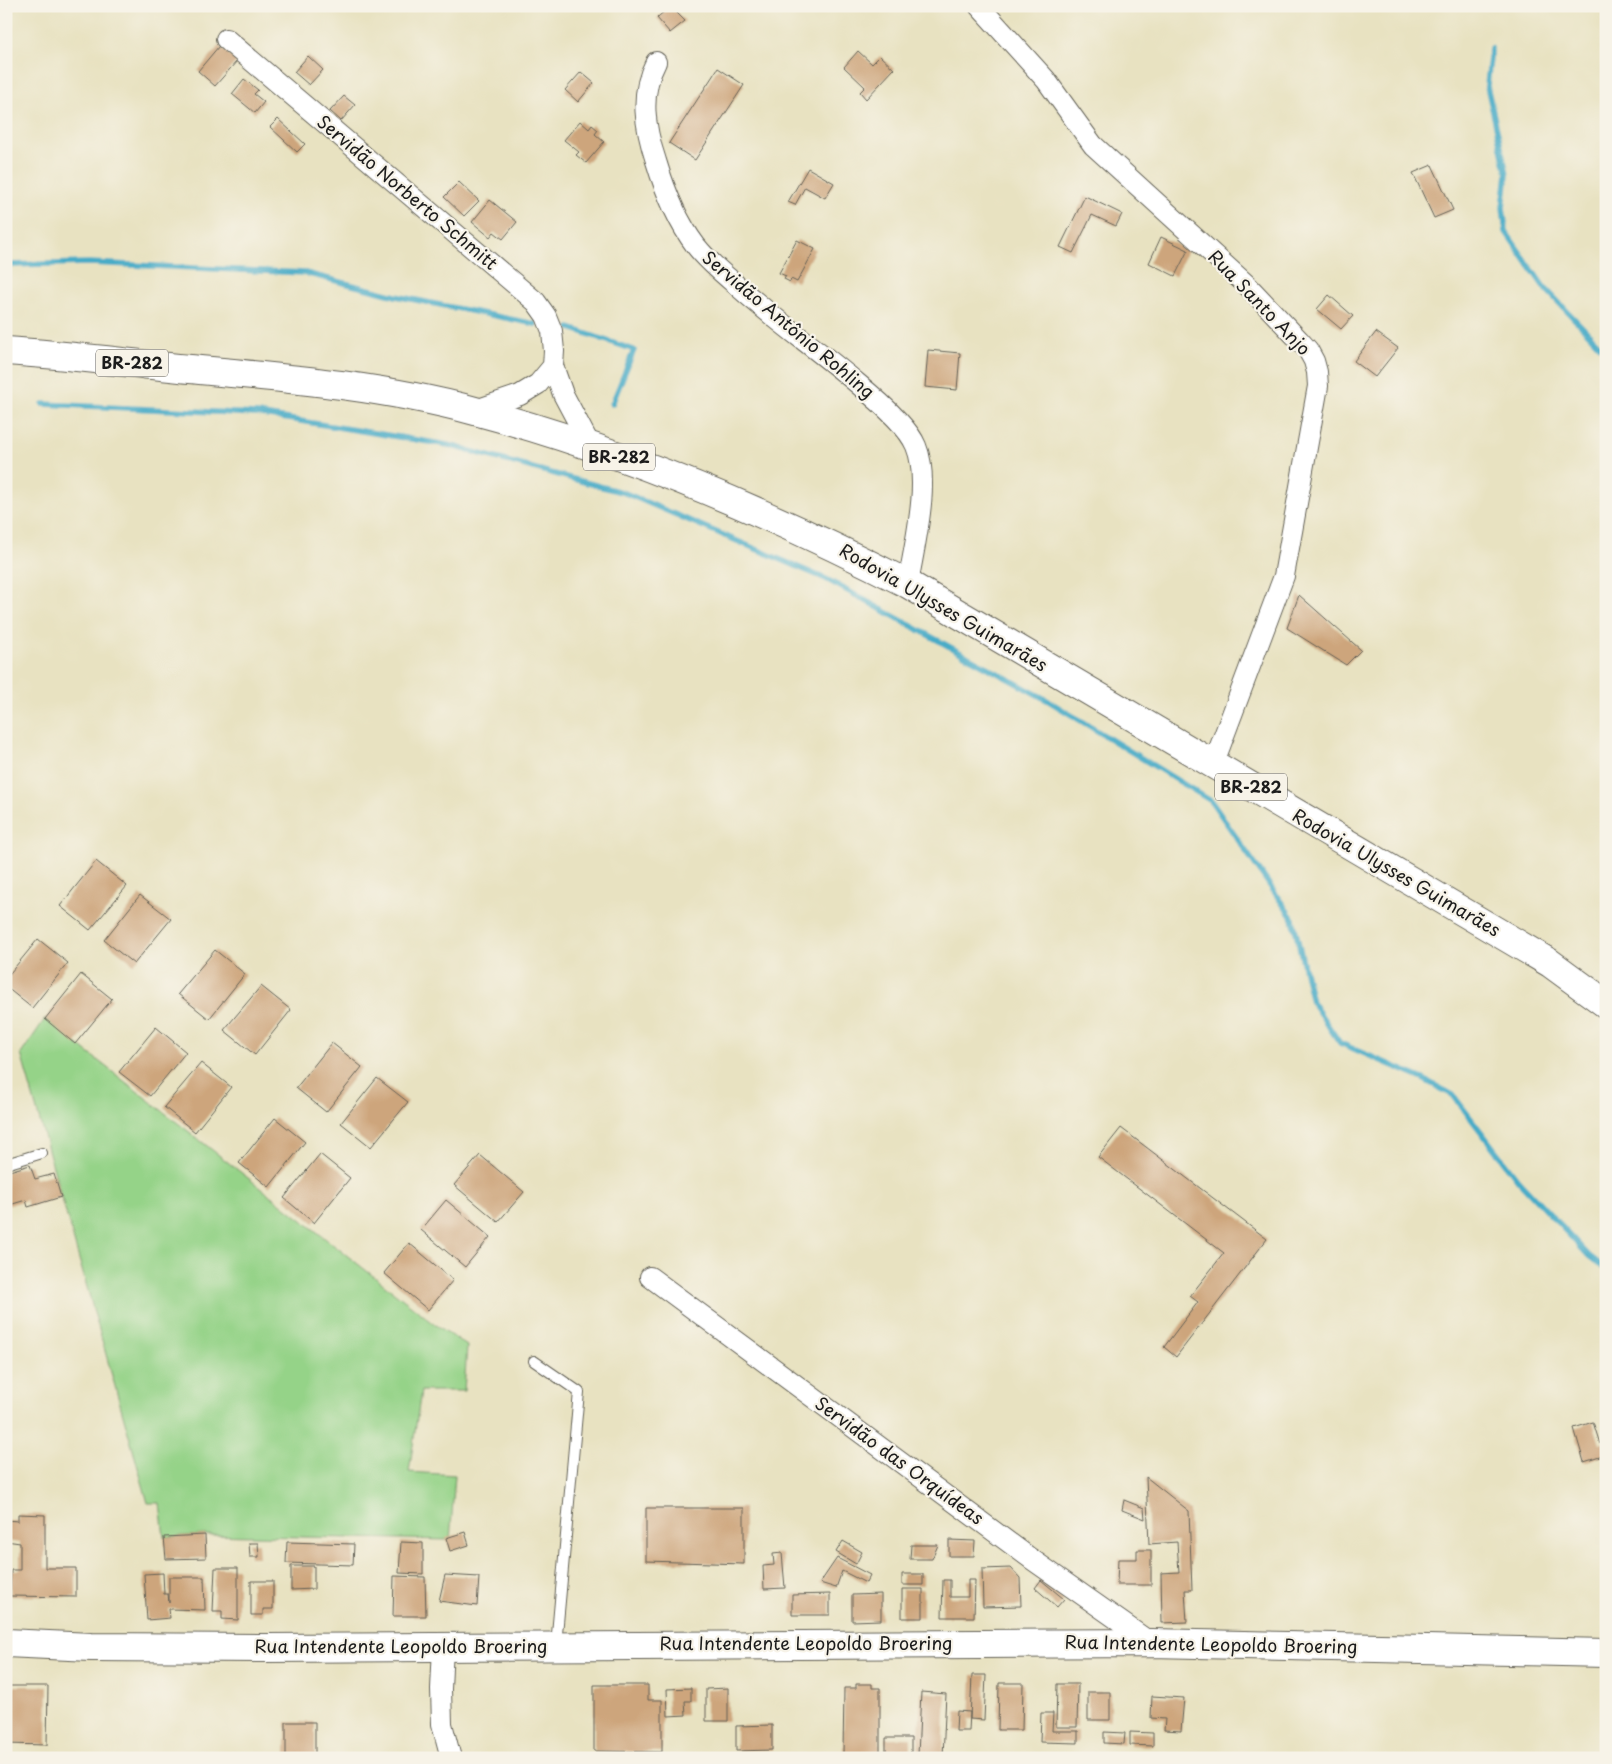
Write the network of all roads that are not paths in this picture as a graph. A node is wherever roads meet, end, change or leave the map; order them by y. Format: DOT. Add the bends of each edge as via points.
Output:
graph roads {
  1 [pos="979,6"];
  2 [pos="226,39"];
  3 [pos="656,62"];
  4 [pos="6,334"];
  5 [pos="6,351"];
  6 [pos="60,355"];
  7 [pos="553,366"];
  8 [pos="191,369"];
  9 [pos="6,370"];
  10 [pos="473,411"];
  11 [pos="591,447"];
  12 [pos="908,584"];
  13 [pos="1213,765"];
  14 [pos="1606,1004"];
  15 [pos="42,1153"];
  16 [pos="6,1164"];
  17 [pos="650,1277"];
  18 [pos="534,1361"];
  19 [pos="1151,1642"];
  20 [pos="6,1643"];
  21 [pos="556,1646"];
  22 [pos="443,1647"];
  23 [pos="1606,1653"];
  24 [pos="451,1758"];
  1 -- 13 [label="street, Rua Santo Anjo" via="1046,80 1093,145 1248,286 1308,350 1317,372 1317,392 1284,576"];
  2 -- 7 [label="street, Servidão Norberto Schmitt" via="536,302 552,331"];
  3 -- 12 [label="street, Servidão Antônio Rohling" via="645,102 649,140 685,230 708,260 750,298 866,390 906,430 916,445 921,460 921,508"];
  4 -- 8 [label="main road" via="99,340"];
  5 -- 6 [label="main road, Rodovia Ulysses Guimarães / BR-282"];
  6 -- 8 [label="main road, Rodovia Ulysses Guimarães / BR-282"];
  6 -- 9 [label="main road"];
  7 -- 10 [label="street" via="538,384"];
  7 -- 11 [label="street, Servidão Norberto Schmitt" via="570,410"];
  8 -- 10 [label="main road, Rodovia Ulysses Guimarães / BR-282" via="320,382"];
  10 -- 11 [label="main road, Rodovia Ulysses Guimarães / BR-282"];
  11 -- 12 [label="main road, Rodovia Ulysses Guimarães / BR-282" via="744,505 835,546"];
  12 -- 13 [label="main road, Rodovia Ulysses Guimarães / BR-282"];
  13 -- 14 [label="main road, Rodovia Ulysses Guimarães / BR-282" via="1550,963"];
  15 -- 16 [label="lane"];
  17 -- 19 [label="street, Servidão das Orquídeas" via="1030,1558"];
  18 -- 21 [label="lane" via="578,1392"];
  19 -- 21 [label="main road, Rua Intendente Leopoldo Broering"];
  19 -- 23 [label="main road, Rua Intendente Leopoldo Broering"];
  20 -- 22 [label="main road, Rua Intendente Leopoldo Broering" via="132,1647"];
  21 -- 22 [label="main road, Rua Intendente Leopoldo Broering"];
  22 -- 24 [label="street" via="442,1724"];
}
